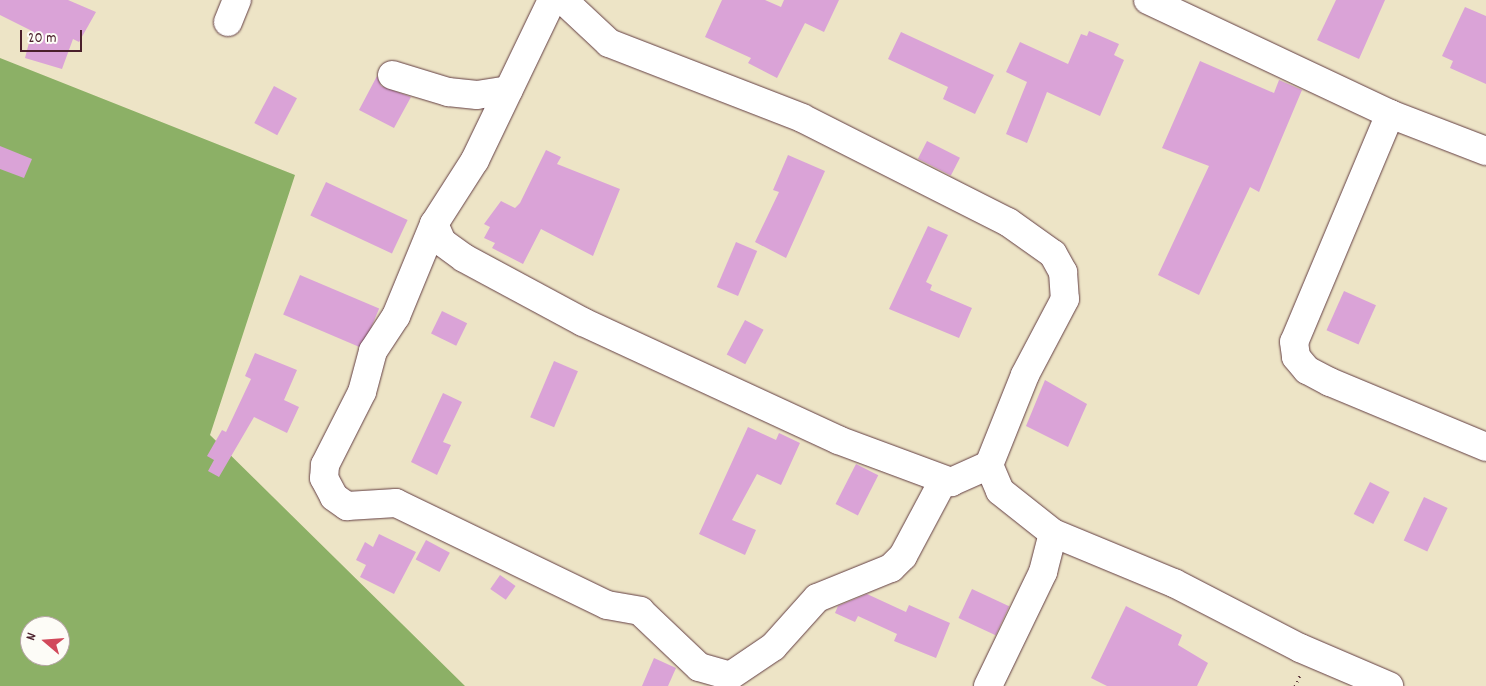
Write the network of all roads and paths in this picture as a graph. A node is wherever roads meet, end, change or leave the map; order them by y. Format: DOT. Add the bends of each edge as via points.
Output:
graph roads {
  1 [pos="552,0"];
  2 [pos="563,0"];
  3 [pos="1148,0"];
  4 [pos="1184,7"];
  5 [pos="392,75"];
  6 [pos="509,90"];
  7 [pos="1390,114"];
  8 [pos="1486,151"];
  9 [pos="434,224"];
  10 [pos="1486,447"];
  11 [pos="989,464"];
  12 [pos="943,481"];
  13 [pos="1053,534"];
  14 [pos="991,683"];
  15 [pos="1389,686"];
  1 -- 6 [label="street"];
  2 -- 11 [label="street" via="609,43 802,118 1008,222 1053,254 1063,272 1064,299 1025,375"];
  3 -- 4 [label="street"];
  4 -- 7 [label="street"];
  5 -- 6 [label="street" via="448,92 477,95"];
  6 -- 9 [label="street" via="475,160"];
  7 -- 8 [label="street"];
  7 -- 10 [label="street" via="1294,342 1296,357 1307,370 1330,382"];
  9 -- 12 [label="street" via="442,242 464,258 583,322 696,377"];
  9 -- 12 [label="street" via="396,316 373,351 352,417 325,465 328,487 347,506 396,503 607,604 640,611 699,668 730,676 773,647 817,598 891,568 903,556"];
  11 -- 12 [label="street" via="964,480"];
  11 -- 13 [label="street" via="1000,491"];
  13 -- 14 [label="street" via="1043,572"];
  13 -- 15 [label="street" via="1174,582 1300,648"];
}
